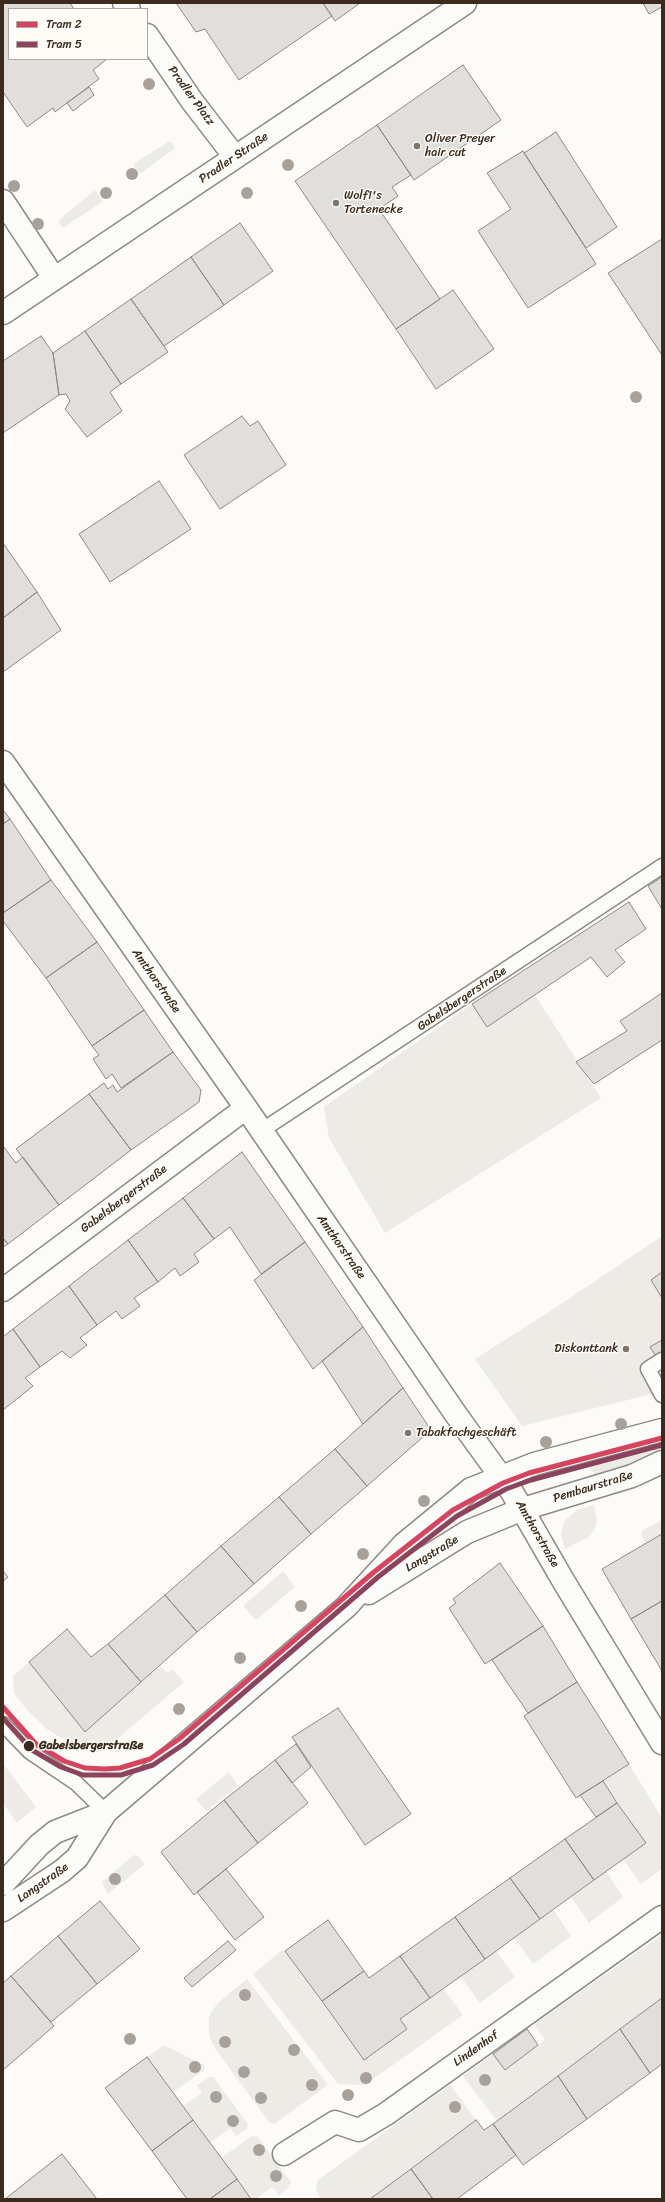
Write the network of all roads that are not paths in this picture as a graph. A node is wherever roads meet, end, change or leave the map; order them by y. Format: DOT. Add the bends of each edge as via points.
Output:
graph roads {
  1 [pos="465,3"];
  2 [pos="148,36"];
  3 [pos="235,157"];
  4 [pos="3,201"];
  5 [pos="54,278"];
  6 [pos="3,313"];
  7 [pos="3,762"];
  8 [pos="662,866"];
  9 [pos="246,1108"];
  10 [pos="261,1131"];
  11 [pos="3,1290"];
  12 [pos="662,1360"];
  13 [pos="662,1395"];
  14 [pos="662,1430"];
  15 [pos="662,1462"];
  16 [pos="500,1476"];
  17 [pos="522,1509"];
  18 [pos="346,1607"];
  19 [pos="3,1724"];
  20 [pos="662,1743"];
  21 [pos="106,1812"];
  22 [pos="3,1884"];
  23 [pos="3,1910"];
  24 [pos="662,1917"];
  25 [pos="284,2154"];
  1 -- 3 [label="street, Pradler Straße"];
  2 -- 3 [label="street, Pradler Platz" via="192,101"];
  3 -- 5 [label="street, Pradler Straße"];
  4 -- 5 [label="street"];
  5 -- 6 [label="street, Pradler Straße"];
  7 -- 9 [label="street, Amthorstraße"];
  8 -- 10 [label="lane, Gabelsbergerstraße"];
  9 -- 10 [label="street, Amthorstraße"];
  9 -- 11 [label="street, Gabelsbergerstraße"];
  10 -- 16 [label="street, Amthorstraße"];
  12 -- 13 [label="lane" via="648,1369"];
  14 -- 16 [label="street" via="564,1455"];
  15 -- 17 [label="street, Pembaurstraße" via="632,1476"];
  16 -- 17 [label="street, Amthorstraße"];
  16 -- 18 [label="street, Langstraße" via="471,1489 409,1539"];
  17 -- 18 [label="street, Langstraße" via="467,1532"];
  17 -- 20 [label="street, Amthorstraße"];
  18 -- 21 [label="street, Langstraße"];
  19 -- 21 [label="lane" via="30,1752 76,1783"];
  21 -- 22 [label="street, Langstraße" via="55,1832 39,1845"];
  21 -- 23 [label="street, Langstraße" via="77,1858 62,1871"];
  24 -- 25 [label="street, Lindenhof" via="381,2117 359,2130 335,2122"];
}
